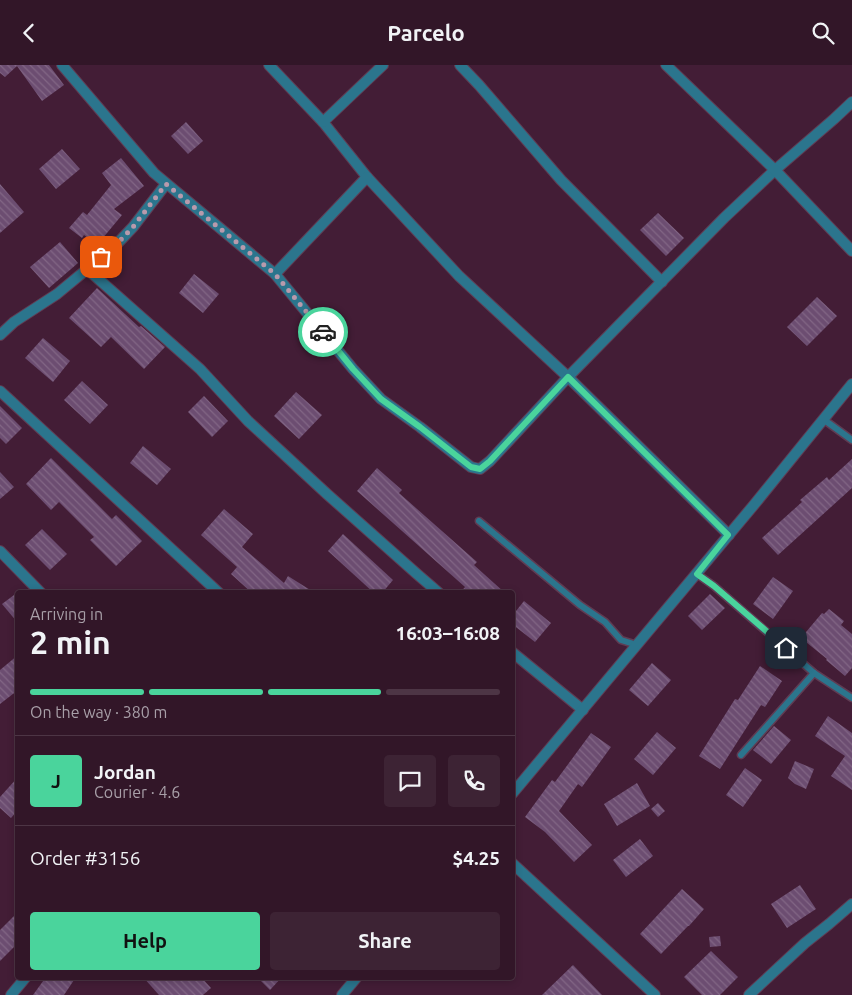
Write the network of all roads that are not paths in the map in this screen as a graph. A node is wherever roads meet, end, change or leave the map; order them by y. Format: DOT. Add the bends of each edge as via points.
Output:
graph roads {
  1 [pos="62,65"];
  2 [pos="269,65"];
  3 [pos="383,65"];
  4 [pos="460,65"];
  5 [pos="666,65"];
  6 [pos="852,102"];
  7 [pos="323,123"];
  8 [pos="776,170"];
  9 [pos="367,177"];
  10 [pos="166,184"];
  11 [pos="852,251"];
  12 [pos="87,269"];
  13 [pos="275,274"];
  14 [pos="662,282"];
  15 [pos="0,335"];
  16 [pos="568,377"];
  17 [pos="852,384"];
  18 [pos="1,393"];
  19 [pos="823,419"];
  20 [pos="852,441"];
  21 [pos="479,521"];
  22 [pos="728,535"];
  23 [pos="0,551"];
  24 [pos="697,574"];
  25 [pos="38,590"];
  26 [pos="216,590"];
  27 [pos="436,590"];
  28 [pos="637,645"];
  29 [pos="515,654"];
  30 [pos="814,673"];
  31 [pos="852,698"];
  32 [pos="583,710"];
  33 [pos="741,755"];
  34 [pos="515,790"];
  35 [pos="515,866"];
  36 [pos="852,904"];
  37 [pos="24,980"];
  38 [pos="354,980"];
  39 [pos="11,995"];
  40 [pos="342,995"];
  41 [pos="655,995"];
  42 [pos="749,995"];
  1 -- 10 [label="street"];
  2 -- 7 [label="street"];
  3 -- 7 [label="street"];
  4 -- 14 [label="street" via="561,180"];
  5 -- 8 [label="street"];
  6 -- 8 [label="street"];
  7 -- 9 [label="street"];
  8 -- 11 [label="street"];
  8 -- 14 [label="street"];
  9 -- 13 [label="street"];
  9 -- 16 [label="street" via="459,276"];
  10 -- 12 [label="street" via="133,227"];
  10 -- 13 [label="street"];
  12 -- 15 [label="street"];
  12 -- 27 [label="street" via="200,369 248,421 327,495"];
  13 -- 16 [label="street" via="381,399 471,467 480,469 490,461"];
  14 -- 16 [label="street"];
  16 -- 22 [label="street"];
  17 -- 19 [label="street"];
  18 -- 26 [label="street"];
  19 -- 20 [label="lane"];
  19 -- 22 [label="street"];
  21 -- 28 [label="lane" via="605,622 621,640"];
  22 -- 24 [label="street"];
  23 -- 25 [label="street"];
  24 -- 28 [label="street"];
  24 -- 30 [label="lane"];
  28 -- 32 [label="street"];
  29 -- 32 [label="street"];
  30 -- 31 [label="lane"];
  30 -- 33 [label="lane"];
  32 -- 34 [label="street"];
  35 -- 41 [label="street"];
  36 -- 42 [label="street"];
  37 -- 39 [label="street"];
  38 -- 40 [label="street"];
}
